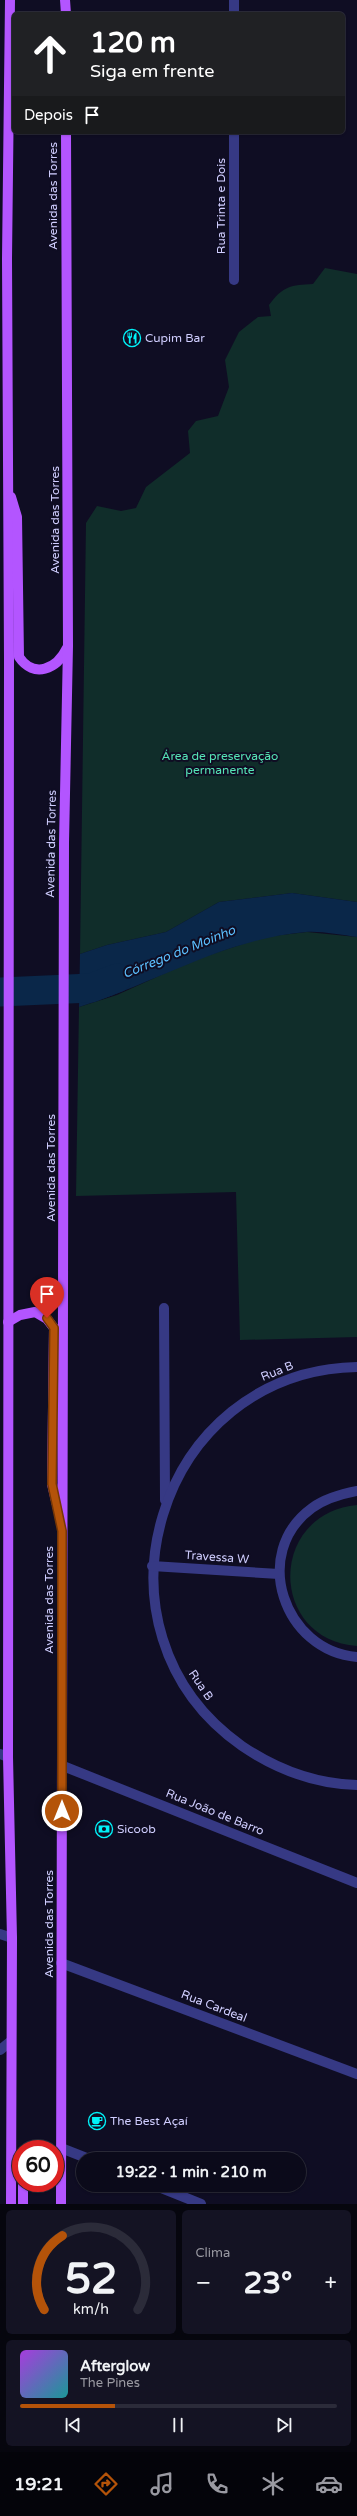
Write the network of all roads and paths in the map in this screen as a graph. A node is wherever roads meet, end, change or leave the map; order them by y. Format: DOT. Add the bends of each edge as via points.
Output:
graph roads {
  1 [pos="10,0"];
  2 [pos="65,0"];
  3 [pos="234,0"];
  4 [pos="66,12"];
  5 [pos="234,12"];
  6 [pos="66,134"];
  7 [pos="234,134"];
  8 [pos="3,258"];
  9 [pos="234,280"];
  10 [pos="8,485"];
  11 [pos="68,646"];
  12 [pos="164,1308"];
  13 [pos="8,1322"];
  14 [pos="357,1367"];
  15 [pos="357,1491"];
  16 [pos="165,1504"];
  17 [pos="62,1531"];
  18 [pos="152,1566"];
  19 [pos="279,1574"];
  20 [pos="357,1657"];
  21 [pos="4,1756"];
  22 [pos="63,1766"];
  23 [pos="331,1783"];
  24 [pos="357,1785"];
  25 [pos="357,1792"];
  26 [pos="357,1883"];
  27 [pos="0,1934"];
  28 [pos="12,1938"];
  29 [pos="61,1963"];
  30 [pos="10,2042"];
  31 [pos="0,2050"];
  32 [pos="357,2074"];
  33 [pos="61,2140"];
  34 [pos="64,2149"];
  35 [pos="76,2154"];
  36 [pos="11,2155"];
  37 [pos="23,2192"];
  38 [pos="61,2192"];
  39 [pos="171,2192"];
  40 [pos="11,2204"];
  41 [pos="23,2204"];
  42 [pos="61,2204"];
  43 [pos="201,2204"];
  1 -- 8 [label="main road"];
  2 -- 4 [label="main road"];
  3 -- 5 [label="street"];
  6 -- 11 [label="main road, Avenida das Torres"];
  7 -- 9 [label="street, Rua Trinta e Dois"];
  8 -- 10 [label="main road"];
  10 -- 11 [label="main road" via="18,517 19,656 24,664 37,670 48,669 63,657"];
  10 -- 13 [label="main road"];
  11 -- 17 [label="main road, Avenida das Torres" via="64,843"];
  12 -- 16 [label="street, Rua B"];
  13 -- 17 [label="main road" via="20,1315 35,1312 47,1318 54,1328 52,1484"];
  13 -- 21 [label="main road"];
  14 -- 16 [label="street, Rua B" via="299,1375 264,1390 232,1411 199,1443 181,1468"];
  15 -- 19 [label="street" via="333,1496 311,1508 294,1527 286,1544"];
  16 -- 18 [label="street, Rua B" via="156,1534"];
  17 -- 22 [label="main road, Avenida das Torres"];
  18 -- 19 [label="street, Travessa W"];
  18 -- 23 [label="street, Rua B" via="154,1604 163,1641 179,1676 200,1708 227,1736 259,1758 294,1774"];
  19 -- 20 [label="street" via="284,1602 297,1626 318,1645 343,1656"];
  21 -- 28 [label="main road"];
  22 -- 26 [label="street, Rua João de Barro"];
  22 -- 29 [label="main road, Avenida das Torres"];
  23 -- 24 [label="street, Rua B"];
  23 -- 25 [label="street"];
  27 -- 28 [label="street"];
  28 -- 30 [label="main road"];
  29 -- 32 [label="street, Rua Cardeal"];
  29 -- 33 [label="main road, Avenida das Torres"];
  30 -- 31 [label="street"];
  30 -- 36 [label="main road"];
  34 -- 35 [label="street"];
  36 -- 40 [label="main road"];
  37 -- 41 [label="main road"];
  38 -- 42 [label="main road, Avenida das Torres"];
  39 -- 43 [label="street"];
}
